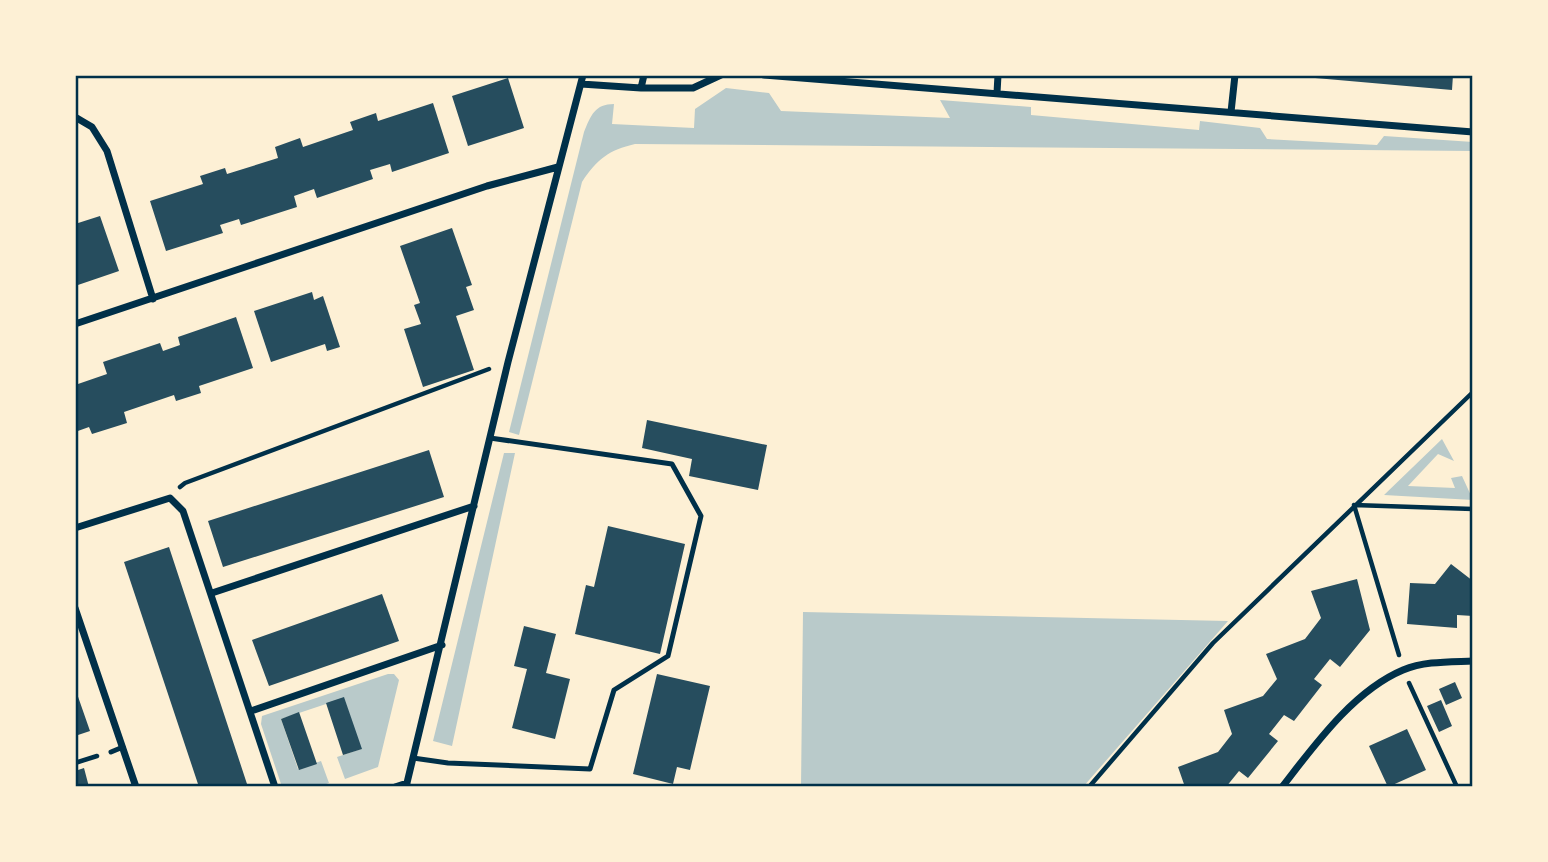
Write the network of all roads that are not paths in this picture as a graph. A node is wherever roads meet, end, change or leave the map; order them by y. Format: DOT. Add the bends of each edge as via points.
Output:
graph roads {
  1 [pos="583,75"];
  2 [pos="644,75"];
  3 [pos="721,75"];
  4 [pos="764,75"];
  5 [pos="998,75"];
  6 [pos="1235,75"];
  7 [pos="581,84"];
  8 [pos="641,88"];
  9 [pos="996,93"];
  10 [pos="1231,112"];
  11 [pos="75,117"];
  12 [pos="1473,132"];
  13 [pos="558,167"];
  14 [pos="153,299"];
  15 [pos="75,324"];
  16 [pos="490,438"];
  17 [pos="474,506"];
  18 [pos="75,528"];
  19 [pos="212,593"];
  20 [pos="75,608"];
  21 [pos="79,635"];
  22 [pos="442,645"];
  23 [pos="1473,661"];
  24 [pos="251,711"];
  25 [pos="123,747"];
  26 [pos="111,752"];
  27 [pos="413,758"];
  28 [pos="406,785"];
  29 [pos="136,787"];
  30 [pos="275,787"];
  31 [pos="395,787"];
  32 [pos="1282,787"];
  1 -- 7 [label="street"];
  2 -- 8 [label="street"];
  3 -- 8 [label="street" via="692,88"];
  4 -- 9 [label="street"];
  5 -- 9 [label="street"];
  6 -- 10 [label="street"];
  7 -- 8 [label="street"];
  7 -- 13 [label="street"];
  9 -- 10 [label="street"];
  10 -- 12 [label="street"];
  11 -- 14 [label="street" via="92,127 107,151"];
  13 -- 14 [label="street" via="488,186"];
  13 -- 16 [label="street"];
  14 -- 15 [label="street"];
  16 -- 17 [label="street"];
  16 -- 27 [label="lane" via="672,464 701,516 668,656 614,690 590,769"];
  17 -- 19 [label="street"];
  17 -- 22 [label="street"];
  18 -- 19 [label="street" via="170,498 183,511"];
  19 -- 24 [label="street"];
  20 -- 21 [label="street"];
  21 -- 25 [label="street"];
  22 -- 24 [label="street"];
  22 -- 27 [label="street"];
  23 -- 32 [label="street" via="1433,662 1403,670 1377,685 1340,718"];
  24 -- 30 [label="street"];
  25 -- 26 [label="lane"];
  25 -- 29 [label="street"];
  27 -- 28 [label="street"];
  28 -- 31 [label="street"];
}
